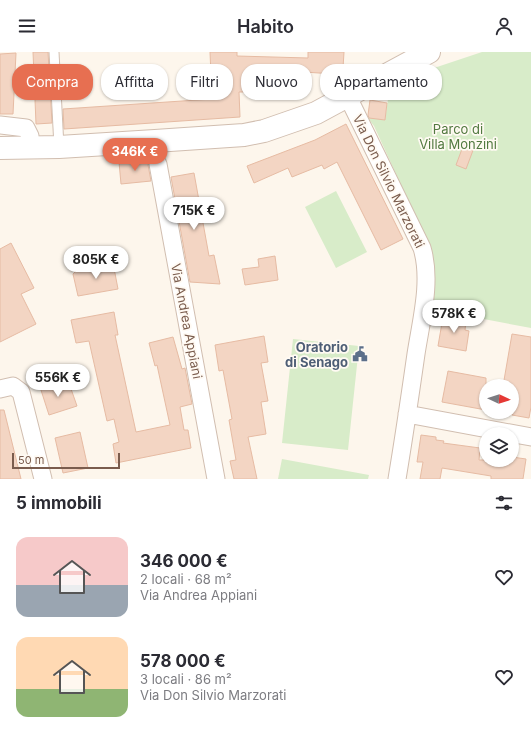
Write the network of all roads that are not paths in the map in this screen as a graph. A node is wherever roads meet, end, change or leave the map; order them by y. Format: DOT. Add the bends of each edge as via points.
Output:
graph roads {
  1 [pos="54,52"];
  2 [pos="429,52"];
  3 [pos="407,64"];
  4 [pos="342,100"];
  5 [pos="349,100"];
  6 [pos="0,125"];
  7 [pos="59,147"];
  8 [pos="0,148"];
  9 [pos="31,148"];
  10 [pos="158,164"];
  11 [pos="0,389"];
  12 [pos="407,414"];
  13 [pos="531,437"];
  14 [pos="43,479"];
  15 [pos="216,479"];
  16 [pos="397,479"];
  1 -- 7 [label="lane"];
  2 -- 3 [label="street"];
  4 -- 7 [label="street" via="316,113 264,132"];
  5 -- 12 [label="street, Via Don Silvio Marzorati" via="425,256 423,309"];
  6 -- 9 [label="street" via="26,128"];
  7 -- 9 [label="street"];
  8 -- 9 [label="street"];
  10 -- 15 [label="street, Via Andrea Appiani"];
  11 -- 14 [label="street" via="13,386 21,392"];
  12 -- 13 [label="street"];
  12 -- 16 [label="street, Via Don Silvio Marzorati"];
}
